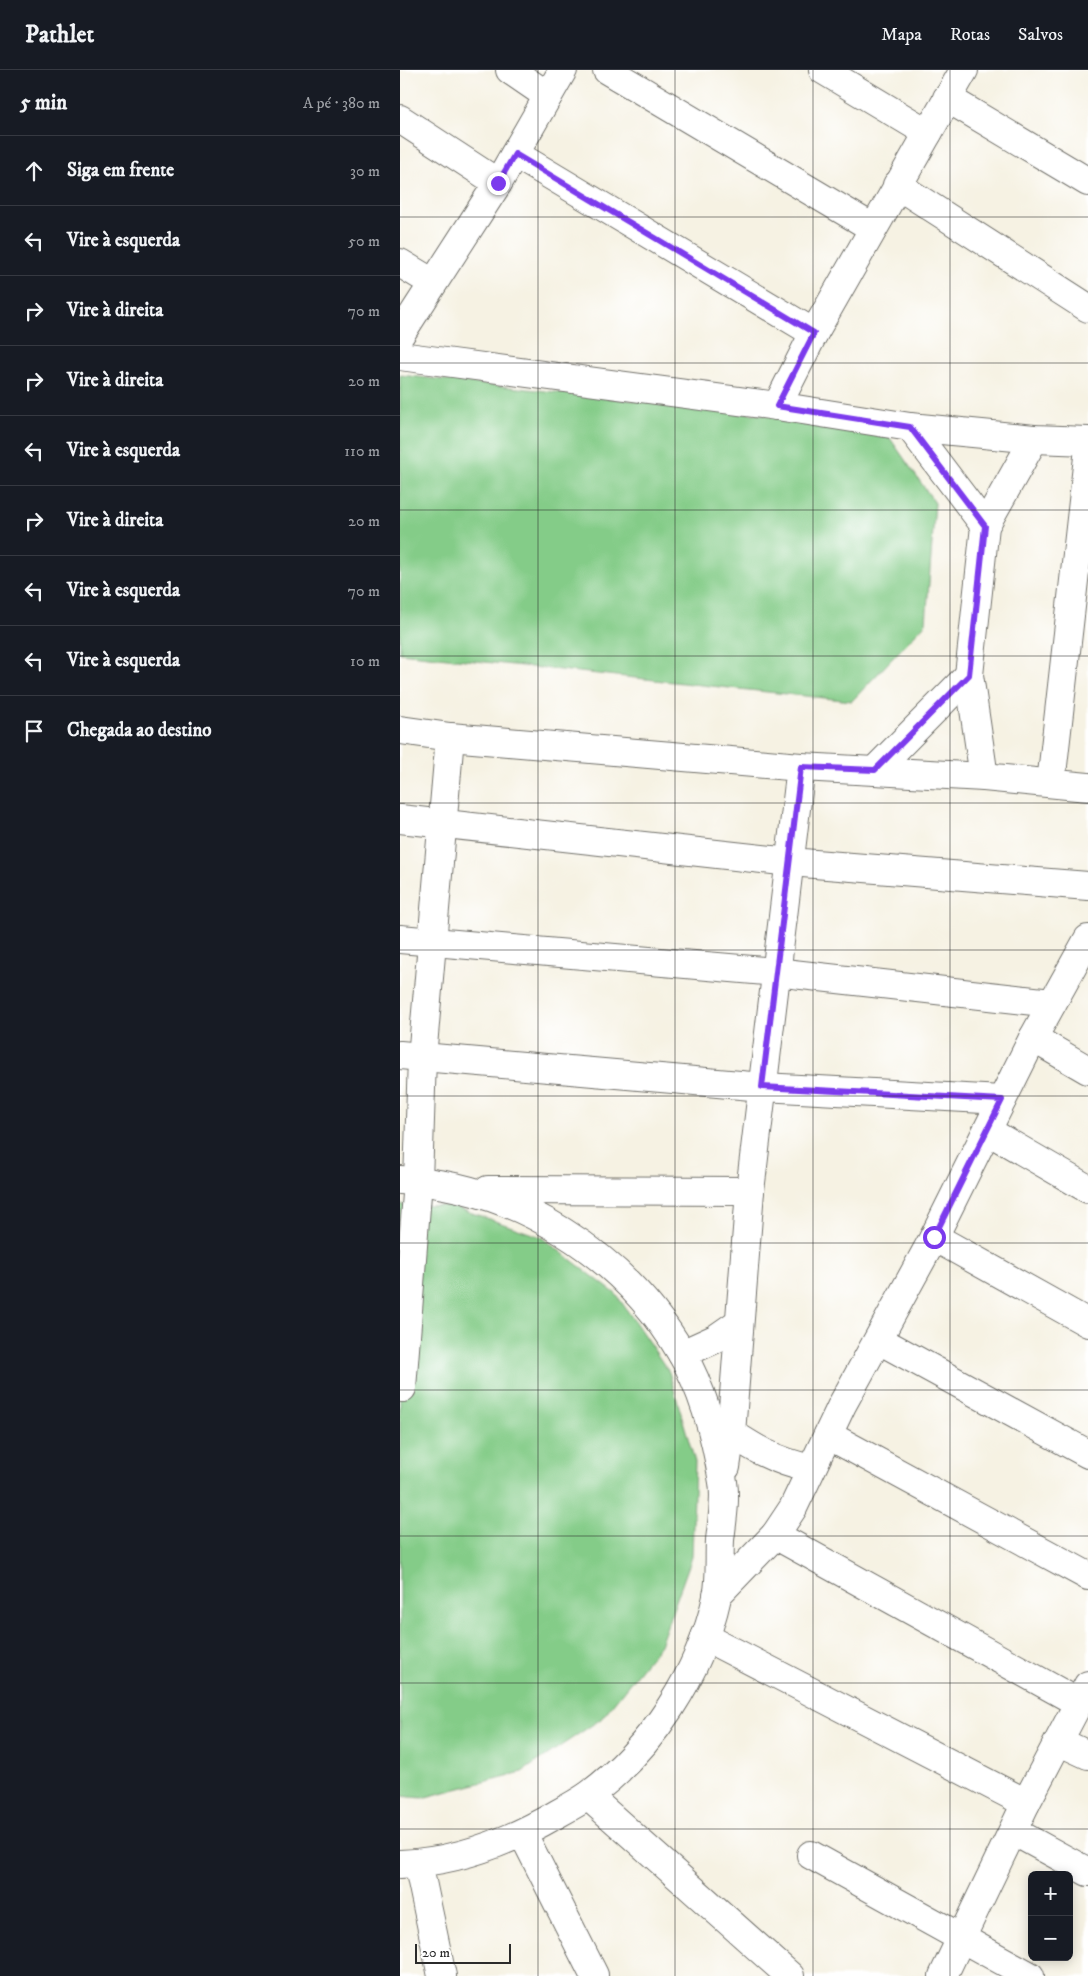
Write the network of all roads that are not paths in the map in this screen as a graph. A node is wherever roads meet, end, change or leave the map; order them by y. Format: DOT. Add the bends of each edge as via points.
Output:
graph roads {
  1 [pos="510,70"];
  2 [pos="563,70"];
  3 [pos="607,70"];
  4 [pos="823,70"];
  5 [pos="964,70"];
  6 [pos="548,96"];
  7 [pos="947,98"];
  8 [pos="400,119"];
  9 [pos="928,133"];
  10 [pos="515,154"];
  11 [pos="1088,182"];
  12 [pos="498,183"];
  13 [pos="897,185"];
  14 [pos="873,228"];
  15 [pos="400,262"];
  16 [pos="433,283"];
  17 [pos="1088,308"];
  18 [pos="814,333"];
  19 [pos="400,335"];
  20 [pos="400,356"];
  21 [pos="777,406"];
  22 [pos="910,427"];
  23 [pos="1034,439"];
  24 [pos="1088,442"];
  25 [pos="1088,457"];
  26 [pos="985,526"];
  27 [pos="969,675"];
  28 [pos="400,730"];
  29 [pos="450,737"];
  30 [pos="801,767"];
  31 [pos="875,770"];
  32 [pos="984,777"];
  33 [pos="1051,783"];
  34 [pos="1088,787"];
  35 [pos="400,819"];
  36 [pos="442,824"];
  37 [pos="790,862"];
  38 [pos="1088,886"];
  39 [pos="400,939"];
  40 [pos="433,942"];
  41 [pos="1087,943"];
  42 [pos="776,972"];
  43 [pos="1052,1003"];
  44 [pos="1033,1038"];
  45 [pos="411,1056"];
  46 [pos="1088,1070"];
  47 [pos="762,1087"];
  48 [pos="1002,1100"];
  49 [pos="988,1131"];
  50 [pos="409,1181"];
  51 [pos="1088,1189"];
  52 [pos="469,1190"];
  53 [pos="750,1191"];
  54 [pos="934,1237"];
  55 [pos="1088,1323"];
  56 [pos="738,1324"];
  57 [pos="879,1340"];
  58 [pos="682,1354"];
  59 [pos="402,1388"];
  60 [pos="709,1418"];
  61 [pos="732,1433"];
  62 [pos="828,1435"];
  63 [pos="1088,1454"];
  64 [pos="811,1468"];
  65 [pos="724,1485"];
  66 [pos="775,1535"];
  67 [pos="1088,1576"];
  68 [pos="717,1595"];
  69 [pos="705,1638"];
  70 [pos="1084,1694"];
  71 [pos="1060,1742"];
  72 [pos="1088,1755"];
  73 [pos="588,1796"];
  74 [pos="1026,1803"];
  75 [pos="1012,1831"];
  76 [pos="523,1834"];
  77 [pos="812,1855"];
  78 [pos="409,1864"];
  79 [pos="1088,1872"];
  80 [pos="962,1938"];
  81 [pos="594,1975"];
  82 [pos="442,1976"];
  83 [pos="790,1976"];
  84 [pos="943,1976"];
  85 [pos="1030,1976"];
  1 -- 6 [label="street"];
  2 -- 6 [label="street"];
  3 -- 14 [label="street"];
  4 -- 9 [label="street"];
  5 -- 7 [label="street"];
  6 -- 10 [label="street"];
  7 -- 9 [label="street"];
  7 -- 11 [label="street"];
  8 -- 12 [label="street"];
  9 -- 13 [label="street"];
  10 -- 12 [label="street"];
  10 -- 18 [label="street"];
  12 -- 16 [label="street"];
  13 -- 14 [label="street"];
  13 -- 17 [label="street"];
  14 -- 18 [label="street"];
  15 -- 16 [label="street"];
  16 -- 19 [label="street"];
  18 -- 21 [label="street"];
  20 -- 21 [label="street"];
  21 -- 22 [label="street"];
  22 -- 23 [label="street"];
  22 -- 26 [label="street"];
  23 -- 24 [label="street"];
  23 -- 26 [label="street"];
  25 -- 33 [label="street"];
  26 -- 27 [label="street"];
  27 -- 31 [label="street"];
  27 -- 32 [label="street"];
  28 -- 29 [label="street"];
  29 -- 30 [label="street"];
  29 -- 36 [label="street"];
  30 -- 31 [label="street"];
  30 -- 37 [label="street"];
  31 -- 32 [label="street"];
  32 -- 33 [label="street"];
  33 -- 34 [label="street"];
  35 -- 36 [label="street"];
  36 -- 37 [label="street"];
  36 -- 40 [label="street"];
  37 -- 38 [label="street"];
  37 -- 42 [label="street"];
  39 -- 40 [label="street"];
  40 -- 42 [label="street"];
  40 -- 45 [label="street"];
  41 -- 43 [label="street"];
  42 -- 43 [label="street"];
  42 -- 47 [label="street"];
  43 -- 44 [label="street"];
  44 -- 46 [label="street"];
  44 -- 48 [label="street"];
  45 -- 47 [label="street"];
  45 -- 50 [label="street"];
  47 -- 48 [label="street"];
  47 -- 53 [label="street"];
  48 -- 49 [label="street"];
  49 -- 51 [label="street"];
  49 -- 54 [label="street"];
  50 -- 52 [label="street"];
  50 -- 59 [label="street"];
  52 -- 53 [label="street"];
  52 -- 58 [label="street" via="534,1214 592,1251 642,1298"];
  53 -- 56 [label="street"];
  54 -- 55 [label="street"];
  54 -- 57 [label="street"];
  56 -- 58 [label="street"];
  56 -- 61 [label="street"];
  57 -- 62 [label="street"];
  57 -- 63 [label="street"];
  58 -- 60 [label="street"];
  60 -- 61 [label="street"];
  60 -- 65 [label="street"];
  61 -- 64 [label="street" via="770,1457"];
  61 -- 65 [label="street"];
  62 -- 64 [label="street"];
  62 -- 67 [label="street"];
  64 -- 66 [label="street" via="793,1508"];
  65 -- 68 [label="street"];
  66 -- 68 [label="street"];
  66 -- 70 [label="street"];
  68 -- 69 [label="street"];
  69 -- 73 [label="street" via="685,1683 658,1725 625,1763"];
  69 -- 74 [label="street"];
  70 -- 71 [label="street"];
  71 -- 72 [label="street"];
  71 -- 74 [label="street"];
  73 -- 76 [label="street"];
  73 -- 83 [label="street"];
  74 -- 75 [label="street"];
  75 -- 79 [label="street"];
  75 -- 80 [label="street"];
  76 -- 78 [label="street" via="454,1857"];
  76 -- 81 [label="street"];
  77 -- 80 [label="street"];
  78 -- 82 [label="street"];
  80 -- 84 [label="street"];
  80 -- 85 [label="street"];
}
